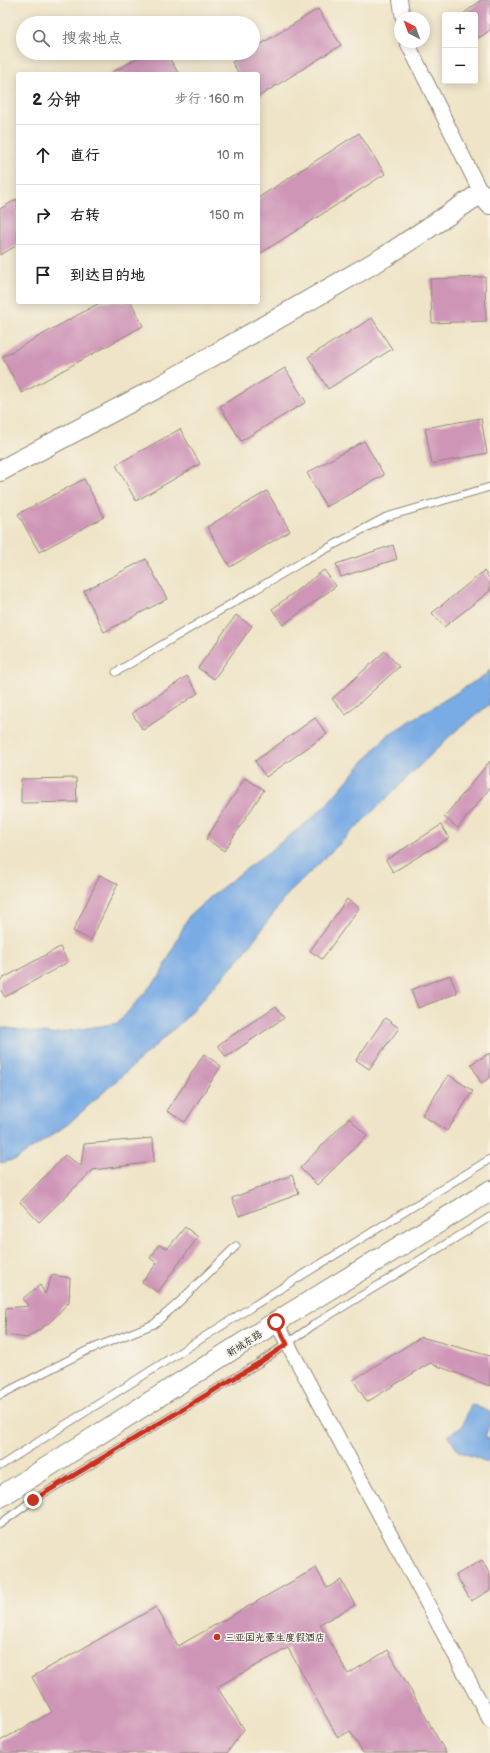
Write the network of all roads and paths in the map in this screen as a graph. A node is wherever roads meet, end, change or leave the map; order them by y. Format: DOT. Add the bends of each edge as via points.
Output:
graph roads {
  1 [pos="400,0"];
  2 [pos="402,12"];
  3 [pos="410,48"];
  4 [pos="487,195"];
  5 [pos="0,471"];
  6 [pos="490,487"];
  7 [pos="116,672"];
  8 [pos="490,1159"];
  9 [pos="490,1191"];
  10 [pos="490,1217"];
  11 [pos="236,1246"];
  12 [pos="276,1322"];
  13 [pos="287,1344"];
  14 [pos="0,1395"];
  15 [pos="0,1466"];
  16 [pos="0,1497"];
  17 [pos="0,1524"];
  18 [pos="490,1720"];
  1 -- 2 [label="street"];
  3 -- 4 [label="street"];
  4 -- 5 [label="main road" via="157,388"];
  6 -- 7 [label="lane" via="386,517 302,562"];
  8 -- 15 [label="lane"];
  9 -- 12 [label="main road, 新城东路"];
  10 -- 13 [label="lane"];
  11 -- 14 [label="lane" via="154,1324 86,1351"];
  12 -- 13 [label="street"];
  12 -- 16 [label="main road, 新城东路"];
  13 -- 17 [label="lane" via="33,1500"];
  13 -- 18 [label="street"];
}
